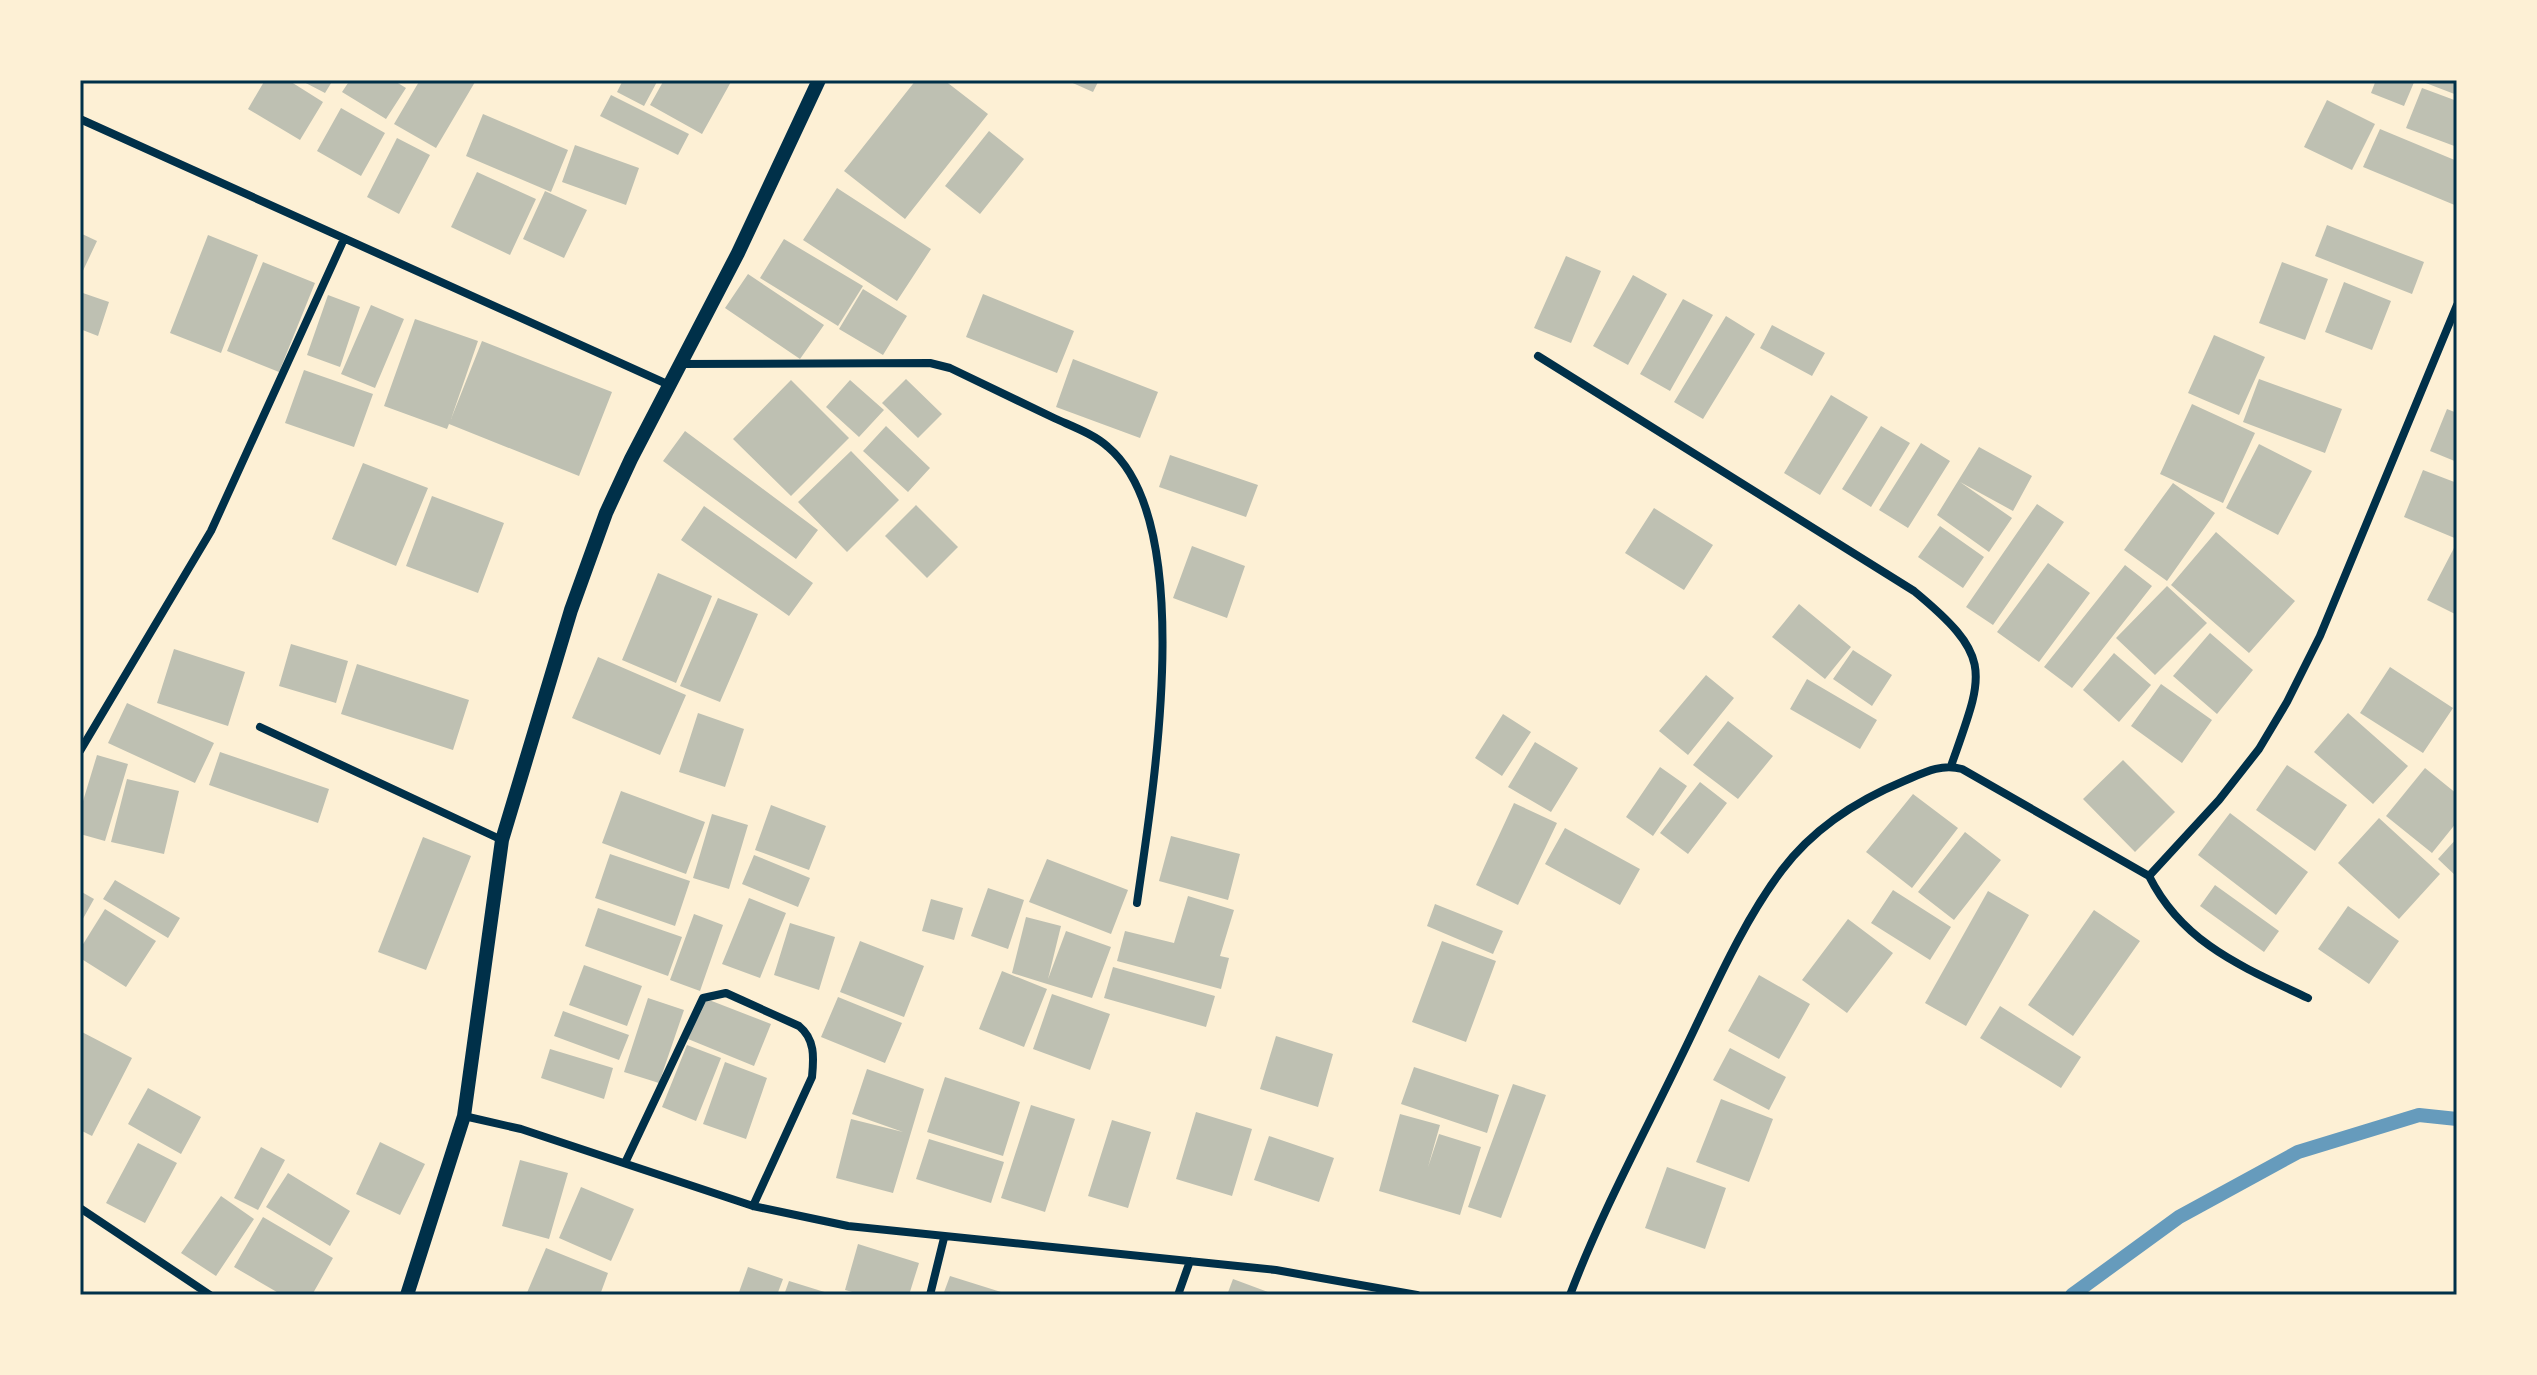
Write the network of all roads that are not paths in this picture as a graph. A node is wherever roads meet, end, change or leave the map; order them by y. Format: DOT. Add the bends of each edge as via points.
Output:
graph roads {
  1 [pos="819,80"];
  2 [pos="80,119"];
  3 [pos="344,239"];
  4 [pos="2457,305"];
  5 [pos="1538,356"];
  6 [pos="679,364"];
  7 [pos="667,384"];
  8 [pos="260,727"];
  9 [pos="80,751"];
  10 [pos="1951,766"];
  11 [pos="502,840"];
  12 [pos="2149,876"];
  13 [pos="1137,903"];
  14 [pos="2308,998"];
  15 [pos="464,1116"];
  16 [pos="625,1163"];
  17 [pos="753,1206"];
  18 [pos="80,1208"];
  19 [pos="944,1238"];
  20 [pos="1190,1261"];
  21 [pos="210,1295"];
  22 [pos="407,1295"];
  23 [pos="930,1295"];
  24 [pos="1178,1295"];
  25 [pos="1417,1295"];
  26 [pos="1570,1295"];
  1 -- 6 [label="street"];
  2 -- 3 [label="street"];
  3 -- 7 [label="street"];
  3 -- 9 [label="street" via="211,531"];
  4 -- 12 [label="street" via="2326,624 2287,702 2243,770"];
  5 -- 10 [label="street" via="1914,591 1945,616 1970,646 1977,675 1974,701"];
  6 -- 7 [label="street"];
  6 -- 13 [label="street" via="930,363 1108,446 1128,471 1150,529 1164,645 1155,771"];
  7 -- 11 [label="street" via="606,513"];
  8 -- 11 [label="street"];
  10 -- 12 [label="street"];
  10 -- 26 [label="street" via="1871,795 1832,820 1783,869 1740,938 1618,1182"];
  11 -- 15 [label="street"];
  12 -- 14 [label="street" via="2163,904 2188,931 2217,952"];
  15 -- 16 [label="street"];
  15 -- 22 [label="street"];
  16 -- 17 [label="street"];
  16 -- 17 [label="street" via="703,998 726,993 799,1026 809,1034 814,1057 812,1077"];
  17 -- 19 [label="street" via="848,1226"];
  18 -- 21 [label="street"];
  19 -- 20 [label="street"];
  19 -- 23 [label="street"];
  20 -- 24 [label="street"];
  20 -- 25 [label="street"];
}
